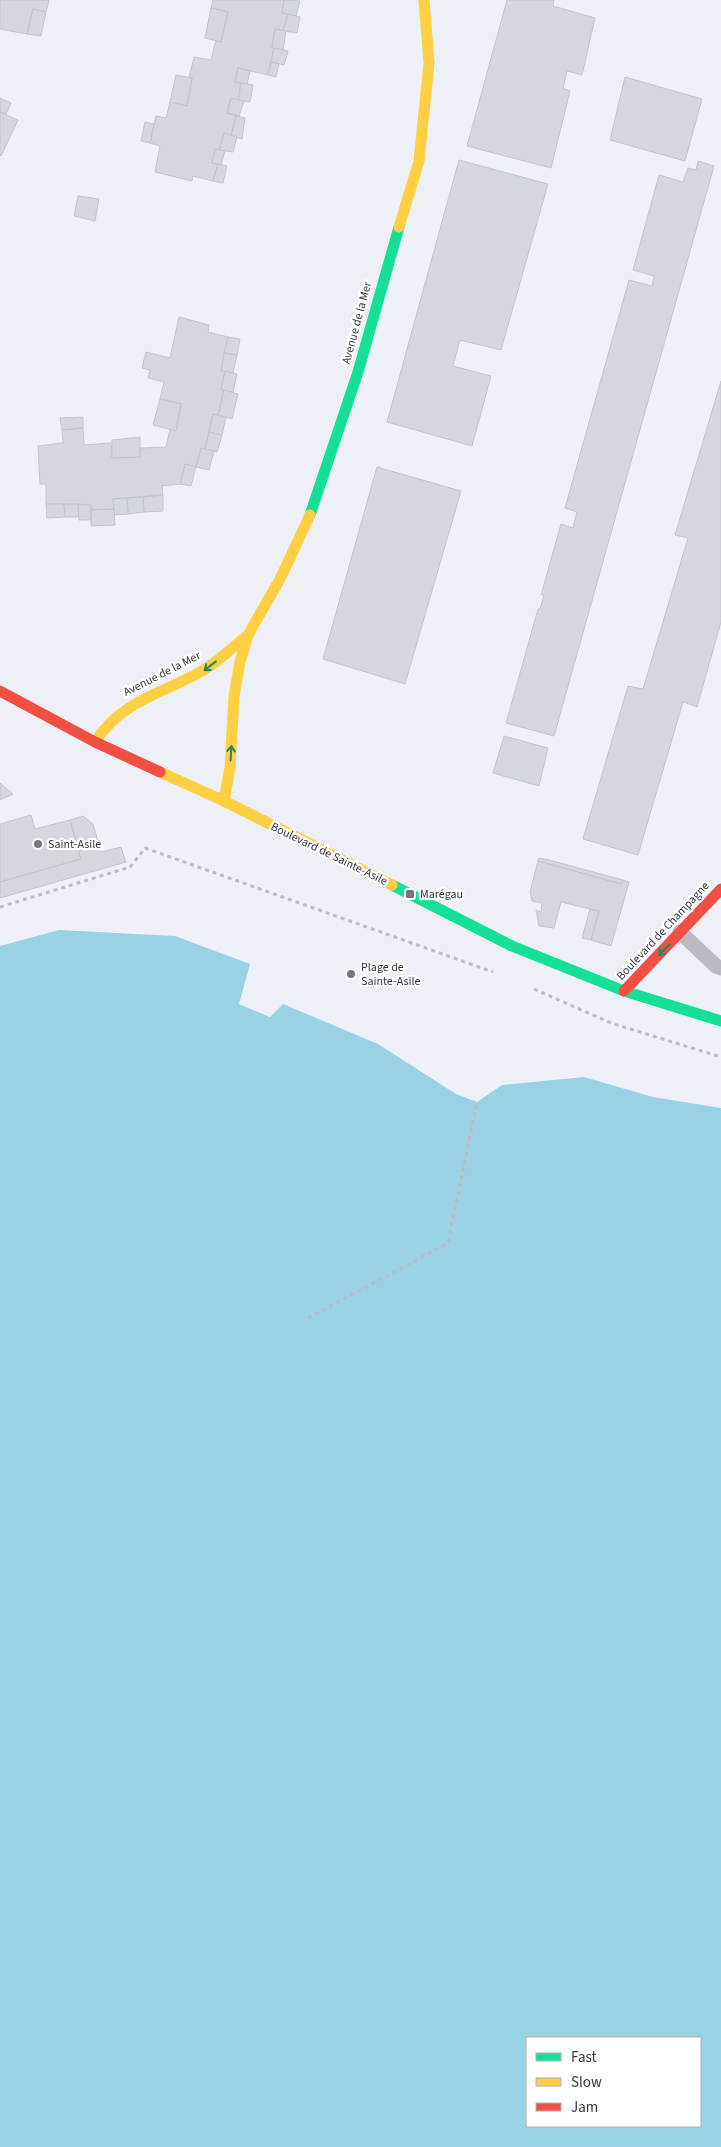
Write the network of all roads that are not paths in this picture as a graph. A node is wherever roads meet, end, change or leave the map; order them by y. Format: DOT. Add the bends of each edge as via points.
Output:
graph roads {
  1 [pos="424,0"];
  2 [pos="248,635"];
  3 [pos="0,691"];
  4 [pos="95,742"];
  5 [pos="224,802"];
  6 [pos="721,889"];
  7 [pos="680,932"];
  8 [pos="721,968"];
  9 [pos="624,992"];
  10 [pos="721,1021"];
  1 -- 2 [label="street, Avenue de la Mer" via="429,62 419,161 358,372 313,508 280,579"];
  2 -- 4 [label="street, Avenue de la Mer, one-way" via="204,670 122,710 100,731"];
  5 -- 2 [label="street, Avenue de la Mer, one-way" via="230,767 234,696"];
  3 -- 4 [label="street, Boulevard de Sainte-Asile"];
  4 -- 5 [label="street, Boulevard de Sainte-Asile"];
  5 -- 9 [label="street, Boulevard de Sainte-Asile" via="512,946"];
  6 -- 7 [label="street, Boulevard de Champagne"];
  7 -- 8 [label="lane"];
  7 -- 9 [label="street, Boulevard de Champagne, one-way"];
  9 -- 10 [label="street, Boulevard de Sainte-Asile"];
}
